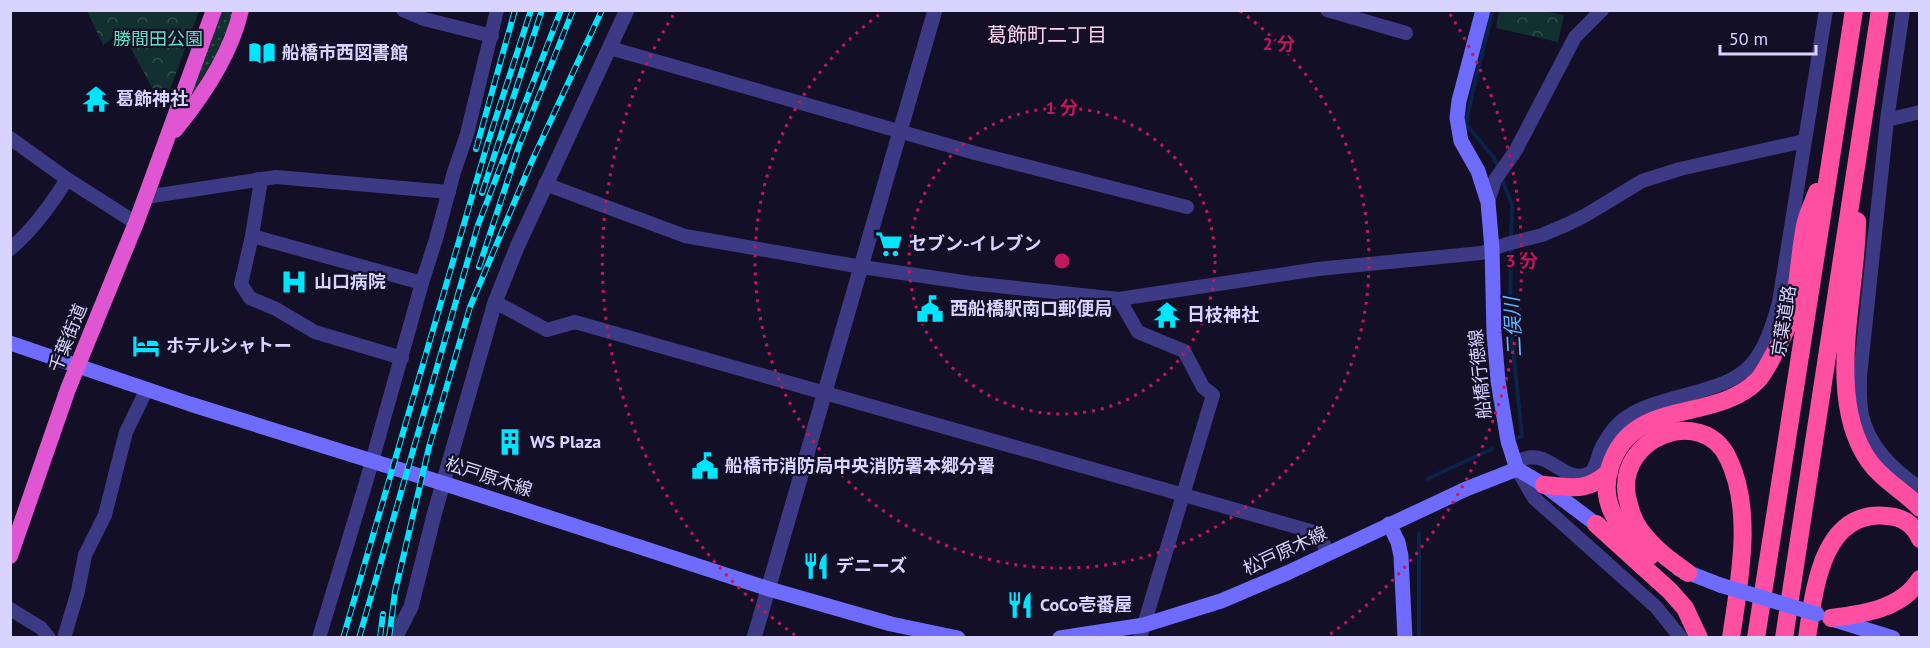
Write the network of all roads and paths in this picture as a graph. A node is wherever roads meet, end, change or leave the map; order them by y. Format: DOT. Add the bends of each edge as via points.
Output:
graph roads {
  1 [pos="214,10"];
  2 [pos="241,10"];
  3 [pos="403,10"];
  4 [pos="497,10"];
  5 [pos="627,10"];
  6 [pos="935,10"];
  7 [pos="1327,10"];
  8 [pos="1483,10"];
  9 [pos="1602,10"];
  10 [pos="1826,10"];
  11 [pos="1854,10"];
  12 [pos="1880,10"];
  13 [pos="1903,10"];
  14 [pos="1406,33"];
  15 [pos="492,36"];
  16 [pos="610,48"];
  17 [pos="1920,112"];
  18 [pos="1887,120"];
  19 [pos="900,131"];
  20 [pos="169,137"];
  21 [pos="10,138"];
  22 [pos="1804,141"];
  23 [pos="1832,148"];
  24 [pos="1857,156"];
  25 [pos="67,179"];
  26 [pos="258,179"];
  27 [pos="546,184"];
  28 [pos="448,192"];
  29 [pos="146,197"];
  30 [pos="1488,202"];
  31 [pos="1188,207"];
  32 [pos="136,223"];
  33 [pos="252,236"];
  34 [pos="10,249"];
  35 [pos="1492,249"];
  36 [pos="862,267"];
  37 [pos="422,284"];
  38 [pos="1119,299"];
  39 [pos="495,302"];
  40 [pos="10,343"];
  41 [pos="402,357"];
  42 [pos="77,366"];
  43 [pos="147,389"];
  44 [pos="825,393"];
  45 [pos="371,462"];
  46 [pos="1516,469"];
  47 [pos="1609,472"];
  48 [pos="443,483"];
  49 [pos="1544,485"];
  50 [pos="1920,488"];
  51 [pos="1182,496"];
  52 [pos="1920,508"];
  53 [pos="1389,524"];
  54 [pos="1596,525"];
  55 [pos="1920,538"];
  56 [pos="1328,553"];
  57 [pos="10,556"];
  58 [pos="1650,556"];
  59 [pos="1688,573"];
  60 [pos="1920,579"];
  61 [pos="769,589"];
  62 [pos="10,609"];
  63 [pos="1824,616"];
  64 [pos="1142,631"];
  65 [pos="49,638"];
  66 [pos="64,638"];
  67 [pos="320,638"];
  68 [pos="395,638"];
  69 [pos="754,638"];
  70 [pos="958,638"];
  71 [pos="1060,638"];
  72 [pos="1404,638"];
  73 [pos="1681,638"];
  74 [pos="1699,638"];
  75 [pos="1731,638"];
  76 [pos="1756,638"];
  77 [pos="1784,638"];
  78 [pos="1807,638"];
  79 [pos="1893,638"];
  1 -- 20 [label="highway, 千葉街道"];
  2 -- 20 [label="highway, 千葉街道" via="223,58"];
  3 -- 15 [label="street"];
  4 -- 15 [label="street"];
  5 -- 16 [label="street"];
  6 -- 19 [label="street"];
  7 -- 14 [label="street"];
  8 -- 30 [label="main road, 船橋行徳線" via="1456,118 1461,141 1478,171"];
  9 -- 30 [label="street" via="1575,37 1516,150 1495,180"];
  10 -- 22 [label="street"];
  11 -- 23 [label="highway, 京葉道路"];
  12 -- 24 [label="highway"];
  13 -- 18 [label="street"];
  15 -- 28 [label="street" via="468,134"];
  16 -- 19 [label="street"];
  16 -- 27 [label="street"];
  17 -- 18 [label="street"];
  18 -- 50 [label="street" via="1860,376 1861,407 1868,432 1880,453"];
  19 -- 31 [label="street"];
  19 -- 36 [label="street"];
  20 -- 29 [label="highway, 千葉街道"];
  21 -- 25 [label="street"];
  22 -- 35 [label="street" via="1642,181 1586,216 1542,236"];
  22 -- 46 [label="street" via="1779,302 1760,355 1731,381 1657,403 1626,418 1610,434 1589,473 1567,473 1534,456 1518,462"];
  23 -- 47 [label="highway" via="1805,225 1794,306 1781,341 1757,381 1713,405 1641,425 1621,446"];
  23 -- 76 [label="highway, 京葉道路"];
  24 -- 52 [label="highway" via="1857,250 1846,350 1847,400 1853,429 1869,462"];
  24 -- 77 [label="highway"];
  25 -- 32 [label="street"];
  25 -- 34 [label="street" via="47,210"];
  26 -- 28 [label="street" via="276,177"];
  26 -- 29 [label="street"];
  26 -- 33 [label="street"];
  27 -- 36 [label="street" via="685,236"];
  27 -- 39 [label="street"];
  28 -- 37 [label="street"];
  29 -- 32 [label="highway, 千葉街道"];
  30 -- 35 [label="main road, 船橋行徳線"];
  32 -- 42 [label="highway, 千葉街道"];
  33 -- 37 [label="street"];
  33 -- 41 [label="street" via="241,284 250,298 315,332"];
  35 -- 38 [label="street" via="1472,255 1318,269"];
  35 -- 46 [label="main road, 船橋行徳線" via="1498,381"];
  36 -- 38 [label="street"];
  36 -- 44 [label="street"];
  37 -- 41 [label="street"];
  38 -- 51 [label="street" via="1138,332 1184,351 1203,387 1213,395"];
  39 -- 44 [label="street" via="547,330 575,322"];
  39 -- 48 [label="street"];
  40 -- 42 [label="main road, 松戸原木線"];
  41 -- 45 [label="street"];
  42 -- 43 [label="main road, 松戸原木線"];
  42 -- 57 [label="highway, 千葉街道"];
  43 -- 45 [label="main road, 松戸原木線"];
  43 -- 66 [label="street" via="126,432 105,515 85,555"];
  44 -- 51 [label="street"];
  44 -- 61 [label="street"];
  45 -- 48 [label="main road, 松戸原木線"];
  45 -- 67 [label="street"];
  46 -- 49 [label="main road"];
  46 -- 53 [label="main road, 松戸原木線"];
  46 -- 73 [label="street" via="1534,498 1656,607"];
  47 -- 49 [label="highway" via="1588,486"];
  47 -- 58 [label="highway" via="1611,511 1625,532"];
  48 -- 61 [label="main road, 松戸原木線"];
  48 -- 68 [label="street" via="411,607"];
  49 -- 54 [label="main road"];
  51 -- 56 [label="street" via="1314,532"];
  51 -- 64 [label="street"];
  53 -- 56 [label="main road, 松戸原木線"];
  53 -- 72 [label="main road" via="1401,556"];
  54 -- 58 [label="main road"];
  54 -- 74 [label="highway" via="1670,591 1685,608"];
  55 -- 78 [label="highway" via="1901,518 1877,515 1849,525 1821,564"];
  56 -- 64 [label="main road, 松戸原木線"];
  58 -- 59 [label="main road"];
  59 -- 63 [label="main road, bridge"];
  59 -- 75 [label="highway" via="1653,546 1639,529 1626,489 1635,456 1646,444 1674,432 1688,431 1722,446 1734,472 1743,531"];
  60 -- 63 [label="highway" via="1912,591 1888,606 1853,616"];
  61 -- 69 [label="street"];
  61 -- 70 [label="main road, 松戸原木線" via="891,624"];
  62 -- 65 [label="street" via="41,628"];
  63 -- 79 [label="main road"];
  64 -- 71 [label="main road, 松戸原木線"];
}
